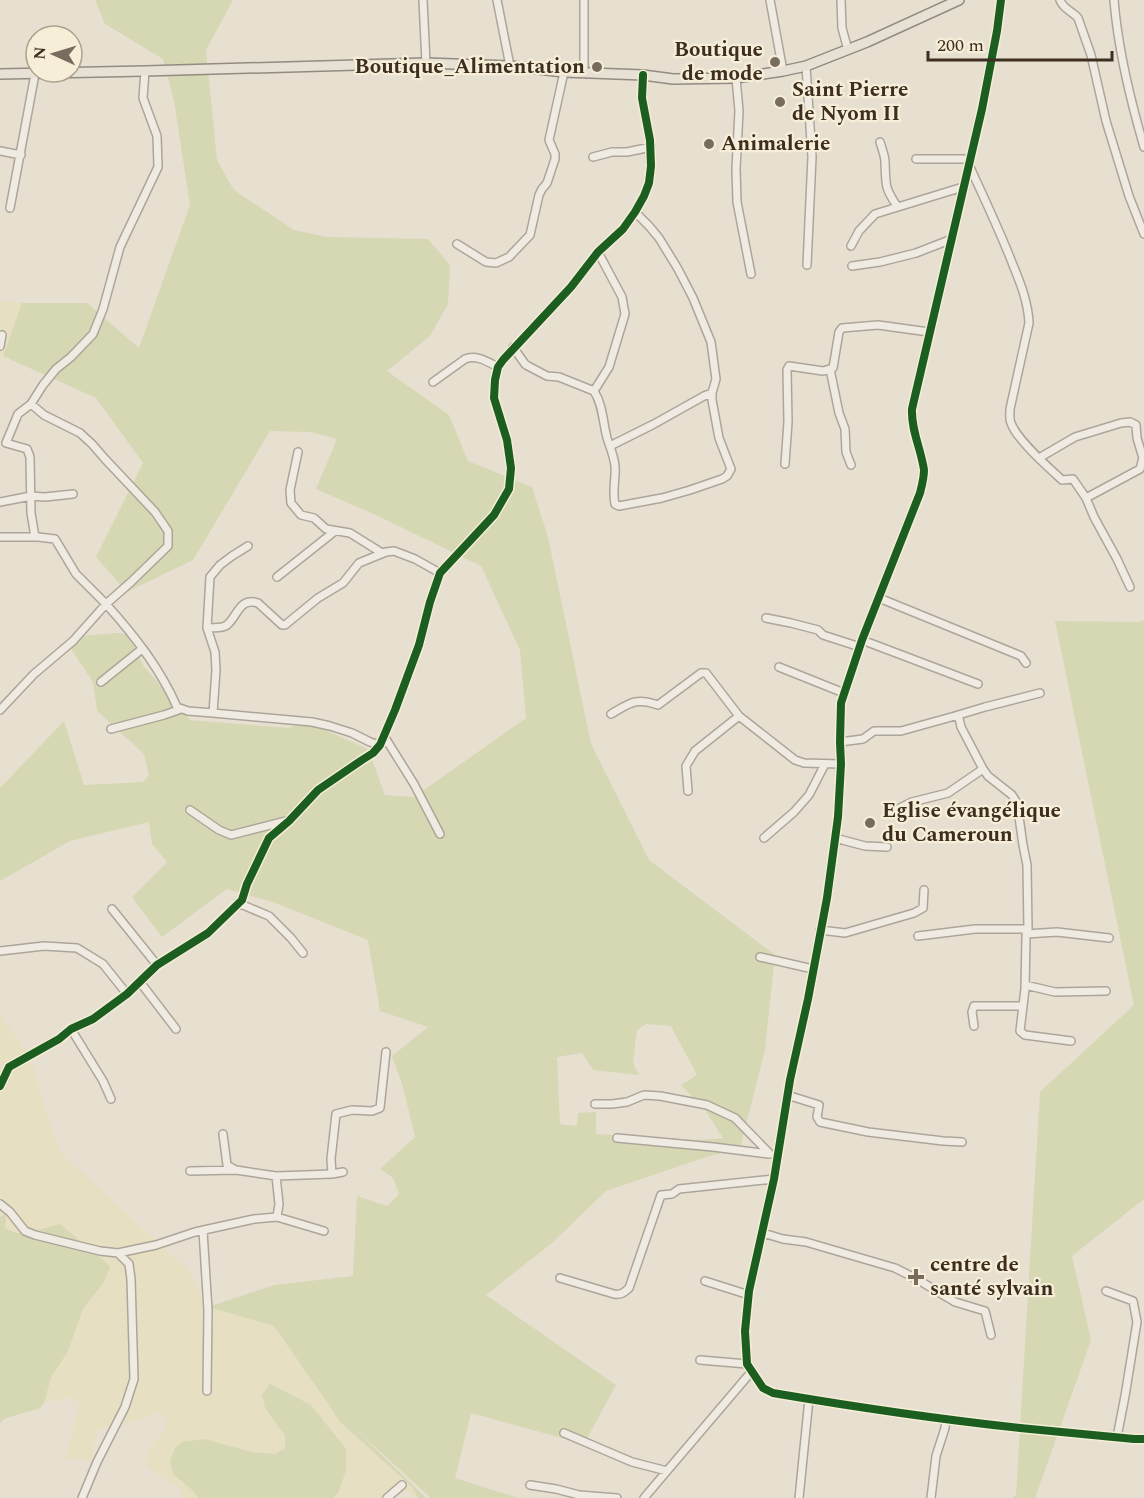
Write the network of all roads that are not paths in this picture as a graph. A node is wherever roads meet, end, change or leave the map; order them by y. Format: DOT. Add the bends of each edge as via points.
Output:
graph roads {
  1 [pos="423,0"];
  2 [pos="497,0"];
  3 [pos="584,0"];
  4 [pos="770,0"];
  5 [pos="841,0"];
  6 [pos="957,0"];
  7 [pos="1000,0"];
  8 [pos="1060,0"];
  9 [pos="1114,0"];
  10 [pos="848,50"];
  11 [pos="426,63"];
  12 [pos="510,66"];
  13 [pos="806,66"];
  14 [pos="145,71"];
  15 [pos="783,71"];
  16 [pos="564,72"];
  17 [pos="584,72"];
  18 [pos="84,73"];
  19 [pos="0,74"];
  20 [pos="24,74"];
  21 [pos="643,75"];
  22 [pos="736,78"];
  23 [pos="33,84"];
  24 [pos="880,142"];
  25 [pos="651,147"];
  26 [pos="1144,147"];
  27 [pos="0,151"];
  28 [pos="21,155"];
  29 [pos="593,157"];
  30 [pos="916,159"];
  31 [pos="969,162"];
  32 [pos="963,187"];
  33 [pos="897,206"];
  34 [pos="10,208"];
  35 [pos="635,212"];
  36 [pos="1144,234"];
  37 [pos="952,239"];
  38 [pos="458,244"];
  39 [pos="851,246"];
  40 [pos="597,252"];
  41 [pos="807,265"];
  42 [pos="852,266"];
  43 [pos="751,274"];
  44 [pos="929,332"];
  45 [pos="2,335"];
  46 [pos="0,346"];
  47 [pos="513,347"];
  48 [pos="498,367"];
  49 [pos="830,369"];
  50 [pos="433,382"];
  51 [pos="594,391"];
  52 [pos="712,393"];
  53 [pos="31,404"];
  54 [pos="610,446"];
  55 [pos="1142,447"];
  56 [pos="298,452"];
  57 [pos="1039,458"];
  58 [pos="785,465"];
  59 [pos="851,465"];
  60 [pos="1142,471"];
  61 [pos="74,494"];
  62 [pos="30,496"];
  63 [pos="1086,498"];
  64 [pos="0,502"];
  65 [pos="335,531"];
  66 [pos="0,537"];
  67 [pos="35,537"];
  68 [pos="248,546"];
  69 [pos="382,554"];
  70 [pos="440,573"];
  71 [pos="277,577"];
  72 [pos="1130,587"];
  73 [pos="879,598"];
  74 [pos="106,604"];
  75 [pos="766,618"];
  76 [pos="207,628"];
  77 [pos="861,643"];
  78 [pos="142,649"];
  79 [pos="1026,663"];
  80 [pos="779,667"];
  81 [pos="101,682"];
  82 [pos="978,684"];
  83 [pos="844,693"];
  84 [pos="1041,693"];
  85 [pos="182,709"];
  86 [pos="0,710"];
  87 [pos="213,712"];
  88 [pos="611,714"];
  89 [pos="739,716"];
  90 [pos="955,716"];
  91 [pos="111,729"];
  92 [pos="384,736"];
  93 [pos="840,742"];
  94 [pos="380,745"];
  95 [pos="825,764"];
  96 [pos="841,764"];
  97 [pos="983,769"];
  98 [pos="688,791"];
  99 [pos="190,810"];
  100 [pos="896,810"];
  101 [pos="289,821"];
  102 [pos="440,834"];
  103 [pos="764,838"];
  104 [pos="835,838"];
  105 [pos="887,847"];
  106 [pos="924,890"];
  107 [pos="238,903"];
  108 [pos="112,909"];
  109 [pos="820,930"];
  110 [pos="1027,932"];
  111 [pos="918,936"];
  112 [pos="1109,938"];
  113 [pos="0,951"];
  114 [pos="303,953"];
  115 [pos="760,957"];
  116 [pos="157,965"];
  117 [pos="813,969"];
  118 [pos="140,982"];
  119 [pos="1025,985"];
  120 [pos="1107,991"];
  121 [pos="128,994"];
  122 [pos="1023,1006"];
  123 [pos="974,1026"];
  124 [pos="71,1029"];
  125 [pos="176,1029"];
  126 [pos="1071,1041"];
  127 [pos="386,1052"];
  128 [pos="2,1076"];
  129 [pos="0,1086"];
  130 [pos="788,1095"];
  131 [pos="111,1099"];
  132 [pos="595,1104"];
  133 [pos="223,1134"];
  134 [pos="617,1138"];
  135 [pos="962,1142"];
  136 [pos="774,1154"];
  137 [pos="236,1170"];
  138 [pos="190,1171"];
  139 [pos="343,1172"];
  140 [pos="332,1174"];
  141 [pos="276,1176"];
  142 [pos="774,1179"];
  143 [pos="0,1204"];
  144 [pos="277,1217"];
  145 [pos="202,1231"];
  146 [pos="324,1231"];
  147 [pos="763,1233"];
  148 [pos="118,1253"];
  149 [pos="560,1278"];
  150 [pos="705,1281"];
  151 [pos="1106,1291"];
  152 [pos="749,1295"];
  153 [pos="991,1335"];
  154 [pos="1135,1337"];
  155 [pos="1144,1338"];
  156 [pos="700,1360"];
  157 [pos="747,1364"];
  158 [pos="752,1371"];
  159 [pos="207,1391"];
  160 [pos="809,1399"];
  161 [pos="946,1419"];
  162 [pos="564,1433"];
  163 [pos="1117,1437"];
  164 [pos="1144,1439"];
  165 [pos="667,1471"];
  166 [pos="402,1485"];
  167 [pos="530,1485"];
  168 [pos="82,1498"];
  169 [pos="387,1498"];
  170 [pos="617,1498"];
  171 [pos="644,1498"];
  172 [pos="799,1498"];
  173 [pos="931,1498"];
  1 -- 11 [label="street"];
  2 -- 12 [label="street"];
  3 -- 17 [label="street"];
  4 -- 15 [label="street"];
  5 -- 10 [label="street"];
  6 -- 10 [label="main road"];
  7 -- 31 [label="street"];
  8 -- 36 [label="street" via="1078,18 1106,121"];
  9 -- 26 [label="street" via="1123,61"];
  10 -- 13 [label="main road"];
  11 -- 12 [label="main road"];
  11 -- 14 [label="main road"];
  12 -- 16 [label="main road"];
  13 -- 15 [label="main road"];
  13 -- 41 [label="street" via="812,157"];
  14 -- 18 [label="main road"];
  14 -- 53 [label="street" via="143,98 157,136 158,167 120,247 93,334 56,369"];
  15 -- 22 [label="main road"];
  16 -- 17 [label="main road"];
  16 -- 38 [label="street" via="549,140 555,159 539,195 530,235 509,257 496,263 486,262"];
  17 -- 21 [label="main road"];
  19 -- 20 [label="main road"];
  21 -- 22 [label="main road" via="673,79"];
  21 -- 25 [label="street" via="642,98"];
  22 -- 43 [label="street" via="737,202"];
  23 -- 28 [label="street"];
  24 -- 33 [label="street" via="885,182"];
  25 -- 29 [label="street"];
  25 -- 35 [label="street" via="649,183"];
  27 -- 28 [label="street"];
  28 -- 34 [label="street"];
  30 -- 31 [label="street"];
  31 -- 32 [label="street"];
  31 -- 57 [label="street" via="1025,297 1029,323 1010,421"];
  32 -- 33 [label="street"];
  32 -- 37 [label="street"];
  33 -- 39 [label="street" via="875,214"];
  35 -- 40 [label="street" via="623,229"];
  35 -- 52 [label="street" via="665,248 693,298 712,347 716,379"];
  37 -- 42 [label="street" via="916,254"];
  37 -- 44 [label="street"];
  40 -- 47 [label="street" via="571,287"];
  40 -- 51 [label="street" via="622,297 625,314 609,367"];
  44 -- 49 [label="street" via="878,325 842,328"];
  44 -- 73 [label="street" via="912,409 923,482"];
  45 -- 46 [label="street"];
  47 -- 48 [label="street"];
  47 -- 51 [label="street" via="528,366"];
  48 -- 50 [label="street" via="471,356"];
  48 -- 70 [label="street" via="494,398 507,440 509,489 494,515"];
  49 -- 58 [label="street" via="824,372 788,368"];
  49 -- 59 [label="street"];
  51 -- 54 [label="street"];
  52 -- 54 [label="street"];
  52 -- 54 [label="street" via="719,438 731,469 722,479 668,497 616,506 615,461"];
  53 -- 62 [label="street" via="18,414 6,444 27,449"];
  53 -- 74 [label="street" via="92,444 168,531 168,546"];
  55 -- 57 [label="street" via="1136,425 1125,422 1075,437"];
  55 -- 60 [label="street"];
  56 -- 65 [label="street" via="291,503 301,515"];
  57 -- 63 [label="street" via="1062,480 1073,479"];
  60 -- 63 [label="street"];
  61 -- 62 [label="street"];
  62 -- 64 [label="street"];
  62 -- 67 [label="street"];
  63 -- 72 [label="street"];
  65 -- 69 [label="street" via="350,533"];
  65 -- 71 [label="street"];
  66 -- 67 [label="street"];
  67 -- 74 [label="street" via="55,539 76,574"];
  68 -- 76 [label="street" via="210,577"];
  69 -- 70 [label="street" via="394,551"];
  69 -- 76 [label="street" via="359,563 343,583 285,625 253,602 240,607 225,626"];
  70 -- 92 [label="street" via="417,652"];
  73 -- 77 [label="street"];
  73 -- 79 [label="street" via="1021,656"];
  74 -- 78 [label="street"];
  74 -- 86 [label="street"];
  75 -- 77 [label="street"];
  76 -- 87 [label="street" via="215,652"];
  77 -- 82 [label="street"];
  77 -- 83 [label="street"];
  78 -- 81 [label="street"];
  78 -- 85 [label="street" via="167,684 177,707"];
  80 -- 83 [label="street"];
  83 -- 93 [label="street"];
  84 -- 90 [label="street"];
  85 -- 87 [label="street"];
  85 -- 91 [label="street"];
  87 -- 94 [label="street" via="312,722"];
  88 -- 89 [label="street" via="635,700 658,705 703,672"];
  89 -- 95 [label="street" via="795,760"];
  89 -- 98 [label="street" via="695,751 686,766"];
  90 -- 93 [label="street" via="900,731 874,731 863,739"];
  90 -- 97 [label="street"];
  92 -- 94 [label="street"];
  92 -- 102 [label="street"];
  93 -- 96 [label="street"];
  94 -- 101 [label="street" via="318,790"];
  95 -- 96 [label="street"];
  95 -- 103 [label="street" via="794,812"];
  96 -- 104 [label="street"];
  97 -- 100 [label="street" via="948,793"];
  97 -- 110 [label="street" via="1017,803 1028,865"];
  99 -- 101 [label="street" via="231,835"];
  101 -- 107 [label="street" via="269,838"];
  104 -- 105 [label="street"];
  104 -- 109 [label="street"];
  106 -- 109 [label="street" via="923,908 914,913 845,933"];
  107 -- 114 [label="street" via="269,916"];
  107 -- 116 [label="street" via="208,933"];
  108 -- 116 [label="street"];
  109 -- 117 [label="street"];
  110 -- 111 [label="street" via="975,929"];
  110 -- 112 [label="street"];
  110 -- 119 [label="street"];
  113 -- 121 [label="street" via="44,946 77,948 103,964"];
  115 -- 117 [label="street"];
  116 -- 118 [label="street"];
  117 -- 130 [label="street"];
  118 -- 121 [label="street"];
  118 -- 125 [label="street"];
  119 -- 120 [label="street" via="1055,992"];
  119 -- 122 [label="street"];
  121 -- 124 [label="street"];
  122 -- 123 [label="street" via="974,1006"];
  122 -- 126 [label="street" via="1020,1032"];
  124 -- 128 [label="street" via="9,1067"];
  124 -- 131 [label="street"];
  127 -- 140 [label="street" via="380,1108 336,1114"];
  128 -- 129 [label="street"];
  130 -- 135 [label="street" via="819,1105 820,1122 868,1132"];
  130 -- 136 [label="street"];
  132 -- 136 [label="street" via="627,1102 644,1095 707,1105 735,1118"];
  133 -- 137 [label="street" via="227,1166"];
  134 -- 136 [label="street"];
  136 -- 142 [label="street"];
  137 -- 138 [label="street"];
  137 -- 141 [label="street"];
  139 -- 140 [label="street"];
  140 -- 141 [label="street"];
  141 -- 144 [label="street"];
  142 -- 147 [label="street"];
  142 -- 149 [label="street" via="679,1189 661,1195 624,1293 614,1294"];
  143 -- 148 [label="street" via="35,1235"];
  144 -- 145 [label="street"];
  144 -- 146 [label="street"];
  145 -- 148 [label="street"];
  145 -- 159 [label="street" via="208,1310"];
  147 -- 152 [label="street"];
  147 -- 153 [label="street" via="895,1268 955,1302 985,1311"];
  148 -- 168 [label="street" via="129,1264 132,1279 134,1378 125,1407"];
  150 -- 152 [label="street"];
  151 -- 154 [label="street" via="1133,1301"];
  152 -- 157 [label="street"];
  154 -- 155 [label="street"];
  154 -- 163 [label="street"];
  156 -- 157 [label="street"];
  157 -- 158 [label="street"];
  158 -- 160 [label="street" via="763,1388 773,1393"];
  158 -- 165 [label="street"];
  160 -- 161 [label="street"];
  160 -- 172 [label="street"];
  161 -- 163 [label="street"];
  161 -- 173 [label="street"];
  162 -- 165 [label="street" via="632,1462"];
  163 -- 164 [label="street"];
  165 -- 171 [label="street"];
  166 -- 169 [label="street"];
  167 -- 170 [label="street"];
}
